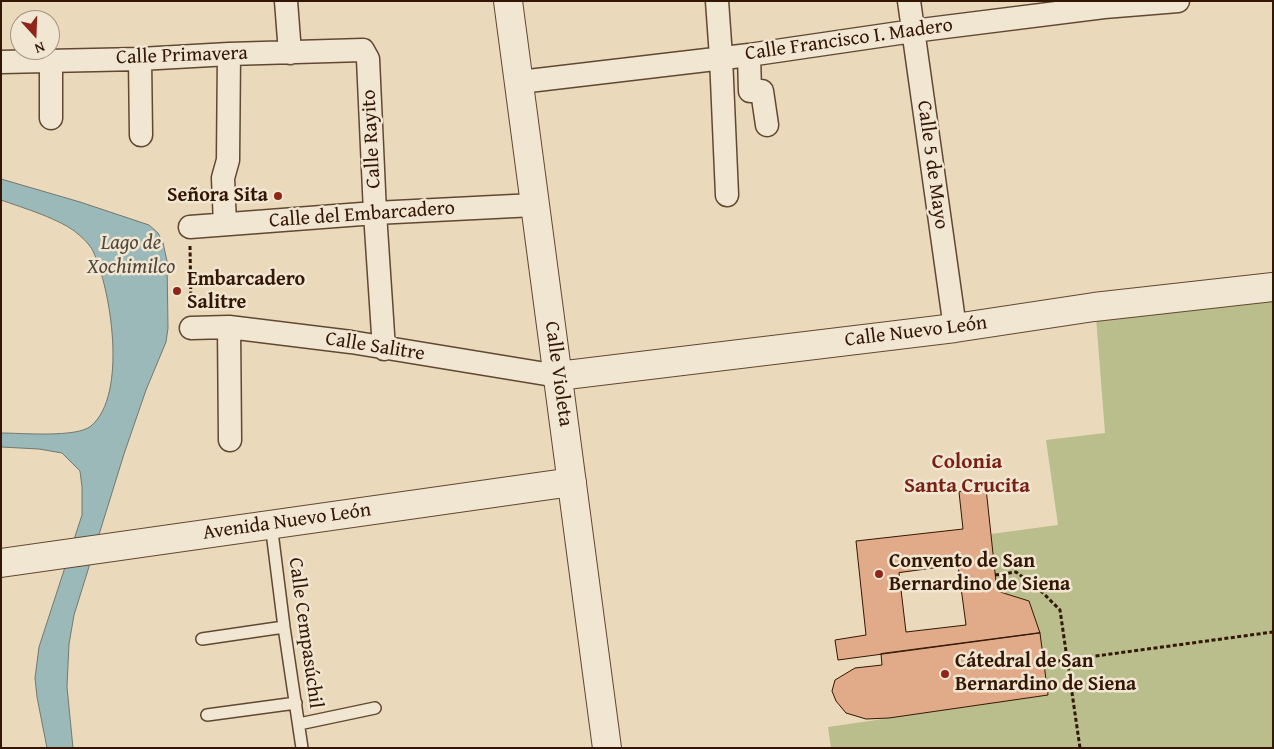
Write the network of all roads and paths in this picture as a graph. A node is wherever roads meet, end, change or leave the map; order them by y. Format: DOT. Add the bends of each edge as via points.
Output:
graph roads {
  1 [pos="286,1"];
  2 [pos="508,1"];
  3 [pos="717,1"];
  4 [pos="909,1"];
  5 [pos="1178,1"];
  6 [pos="1104,4"];
  7 [pos="913,31"];
  8 [pos="363,50"];
  9 [pos="290,53"];
  10 [pos="229,54"];
  11 [pos="749,55"];
  12 [pos="721,57"];
  13 [pos="140,59"];
  14 [pos="51,60"];
  15 [pos="60,60"];
  16 [pos="1,62"];
  17 [pos="520,82"];
  18 [pos="51,118"];
  19 [pos="767,125"];
  20 [pos="141,135"];
  21 [pos="727,195"];
  22 [pos="534,205"];
  23 [pos="375,213"];
  24 [pos="225,224"];
  25 [pos="190,227"];
  26 [pos="1273,287"];
  27 [pos="229,327"];
  28 [pos="191,328"];
  29 [pos="955,328"];
  30 [pos="384,349"];
  31 [pos="558,376"];
  32 [pos="230,440"];
  33 [pos="572,482"];
  34 [pos="271,524"];
  35 [pos="1,563"];
  36 [pos="995,575"];
  37 [pos="284,627"];
  38 [pos="1273,632"];
  39 [pos="202,639"];
  40 [pos="1066,660"];
  41 [pos="1044,663"];
  42 [pos="296,703"];
  43 [pos="375,708"];
  44 [pos="207,715"];
  45 [pos="299,724"];
  46 [pos="302,748"];
  47 [pos="607,748"];
  48 [pos="1080,748"];
  1 -- 9 [label="street"];
  2 -- 17 [label="street, Calle Violeta"];
  3 -- 12 [label="street"];
  4 -- 7 [label="street, Calle 5 de Mayo"];
  5 -- 6 [label="street, Calle Francisco I. Madero"];
  6 -- 7 [label="street, Calle Francisco I. Madero"];
  7 -- 11 [label="street, Calle Francisco I. Madero"];
  7 -- 29 [label="street, Calle 5 de Mayo"];
  8 -- 9 [label="street, Calle Primavera"];
  8 -- 23 [label="street, Calle Rayito" via="368,59"];
  9 -- 10 [label="street, Calle Primavera"];
  10 -- 13 [label="street, Calle Primavera"];
  10 -- 24 [label="street" via="228,160 223,178"];
  11 -- 12 [label="street, Calle Francisco I. Madero"];
  11 -- 19 [label="street" via="750,90 762,90"];
  12 -- 17 [label="street, Calle Francisco I. Madero"];
  12 -- 21 [label="street"];
  13 -- 15 [label="street, Calle Primavera"];
  13 -- 20 [label="street"];
  14 -- 16 [label="street, Calle Primavera"];
  14 -- 18 [label="street"];
  17 -- 22 [label="street, Calle Violeta"];
  22 -- 23 [label="street, Calle del Embarcadero"];
  22 -- 31 [label="street, Calle Violeta"];
  23 -- 24 [label="street, Calle del Embarcadero"];
  23 -- 30 [label="street, Calle Rayito"];
  24 -- 25 [label="street, Calle del Embarcadero"];
  25 -- 28 [label="path"];
  26 -- 29 [label="street, Calle Nuevo León" via="1094,307"];
  27 -- 28 [label="street, Calle Salitre"];
  27 -- 30 [label="street, Calle Salitre"];
  27 -- 32 [label="street"];
  29 -- 31 [label="street, Calle Nuevo León"];
  30 -- 31 [label="street, Calle Salitre"];
  31 -- 33 [label="street, Calle Violeta"];
  33 -- 34 [label="street, Avenida Nuevo León"];
  33 -- 47 [label="street, Calle Violeta"];
  34 -- 35 [label="street, Avenida Nuevo León"];
  34 -- 37 [label="lane, Calle Cempasúchil"];
  36 -- 40 [label="path" via="1016,572 1060,610"];
  37 -- 39 [label="lane"];
  37 -- 42 [label="lane, Calle Cempasúchil"];
  38 -- 40 [label="path"];
  40 -- 41 [label="path"];
  40 -- 48 [label="path"];
  42 -- 44 [label="lane"];
  42 -- 45 [label="lane, Calle Cempasúchil"];
  43 -- 45 [label="lane"];
  45 -- 46 [label="lane, Calle Cempasúchil"];
}
